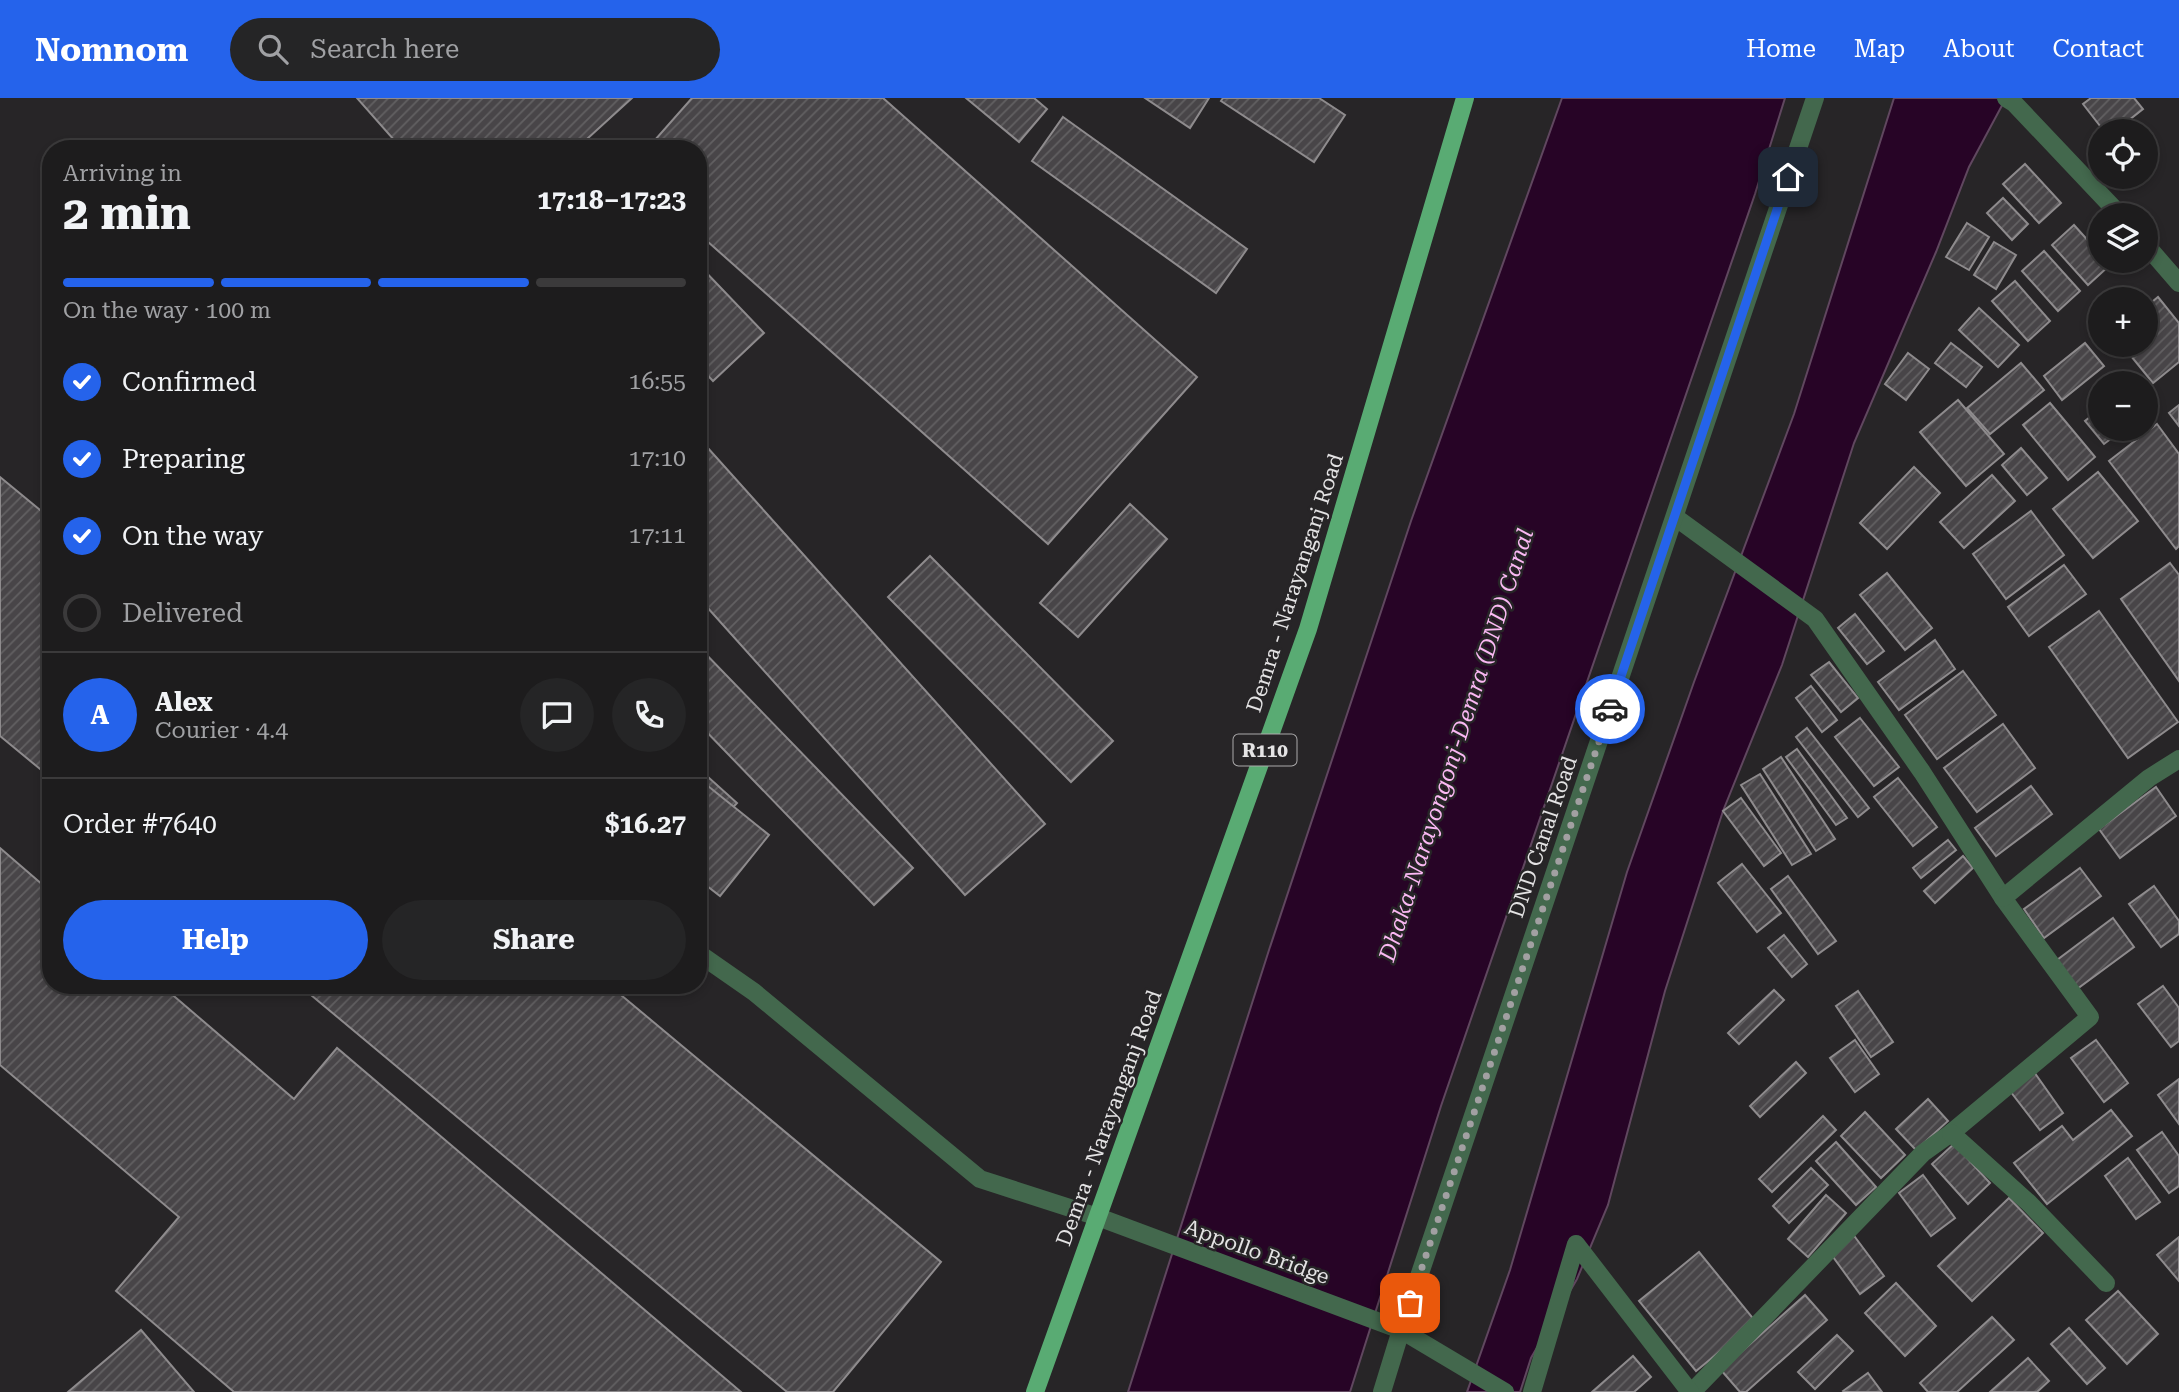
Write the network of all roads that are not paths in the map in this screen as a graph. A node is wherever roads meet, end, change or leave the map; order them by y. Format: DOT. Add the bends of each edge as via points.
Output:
graph roads {
  1 [pos="1465,98"];
  2 [pos="1815,98"];
  3 [pos="2010,100"];
  4 [pos="2109,203"];
  5 [pos="2158,257"];
  6 [pos="2177,277"];
  7 [pos="1675,517"];
  8 [pos="2179,759"];
  9 [pos="2003,898"];
  10 [pos="707,959"];
  11 [pos="1951,1133"];
  12 [pos="1098,1217"];
  13 [pos="2106,1283"];
  14 [pos="1401,1330"];
  15 [pos="1035,1392"];
  16 [pos="1382,1392"];
  17 [pos="1506,1392"];
  18 [pos="1532,1392"];
  19 [pos="1691,1392"];
  1 -- 12 [label="main road, Demra - Narayanganj Road / R110" via="1308,629"];
  2 -- 7 [label="street, DND Canal Road"];
  3 -- 4 [label="street"];
  5 -- 6 [label="street"];
  7 -- 9 [label="street" via="1815,619"];
  7 -- 14 [label="street, DND Canal Road"];
  8 -- 9 [label="street" via="2149,778"];
  9 -- 11 [label="street" via="2090,1017"];
  10 -- 12 [label="street, Appollo Bridge" via="754,992 980,1179"];
  11 -- 13 [label="street" via="2029,1203"];
  11 -- 19 [label="street" via="1923,1153"];
  12 -- 14 [label="street, Appollo Bridge"];
  12 -- 15 [label="main road, Demra - Narayanganj Road / R110"];
  14 -- 16 [label="street, DND Canal Road"];
  14 -- 17 [label="street, Appollo Bridge"];
  18 -- 19 [label="street" via="1576,1244"];
}
